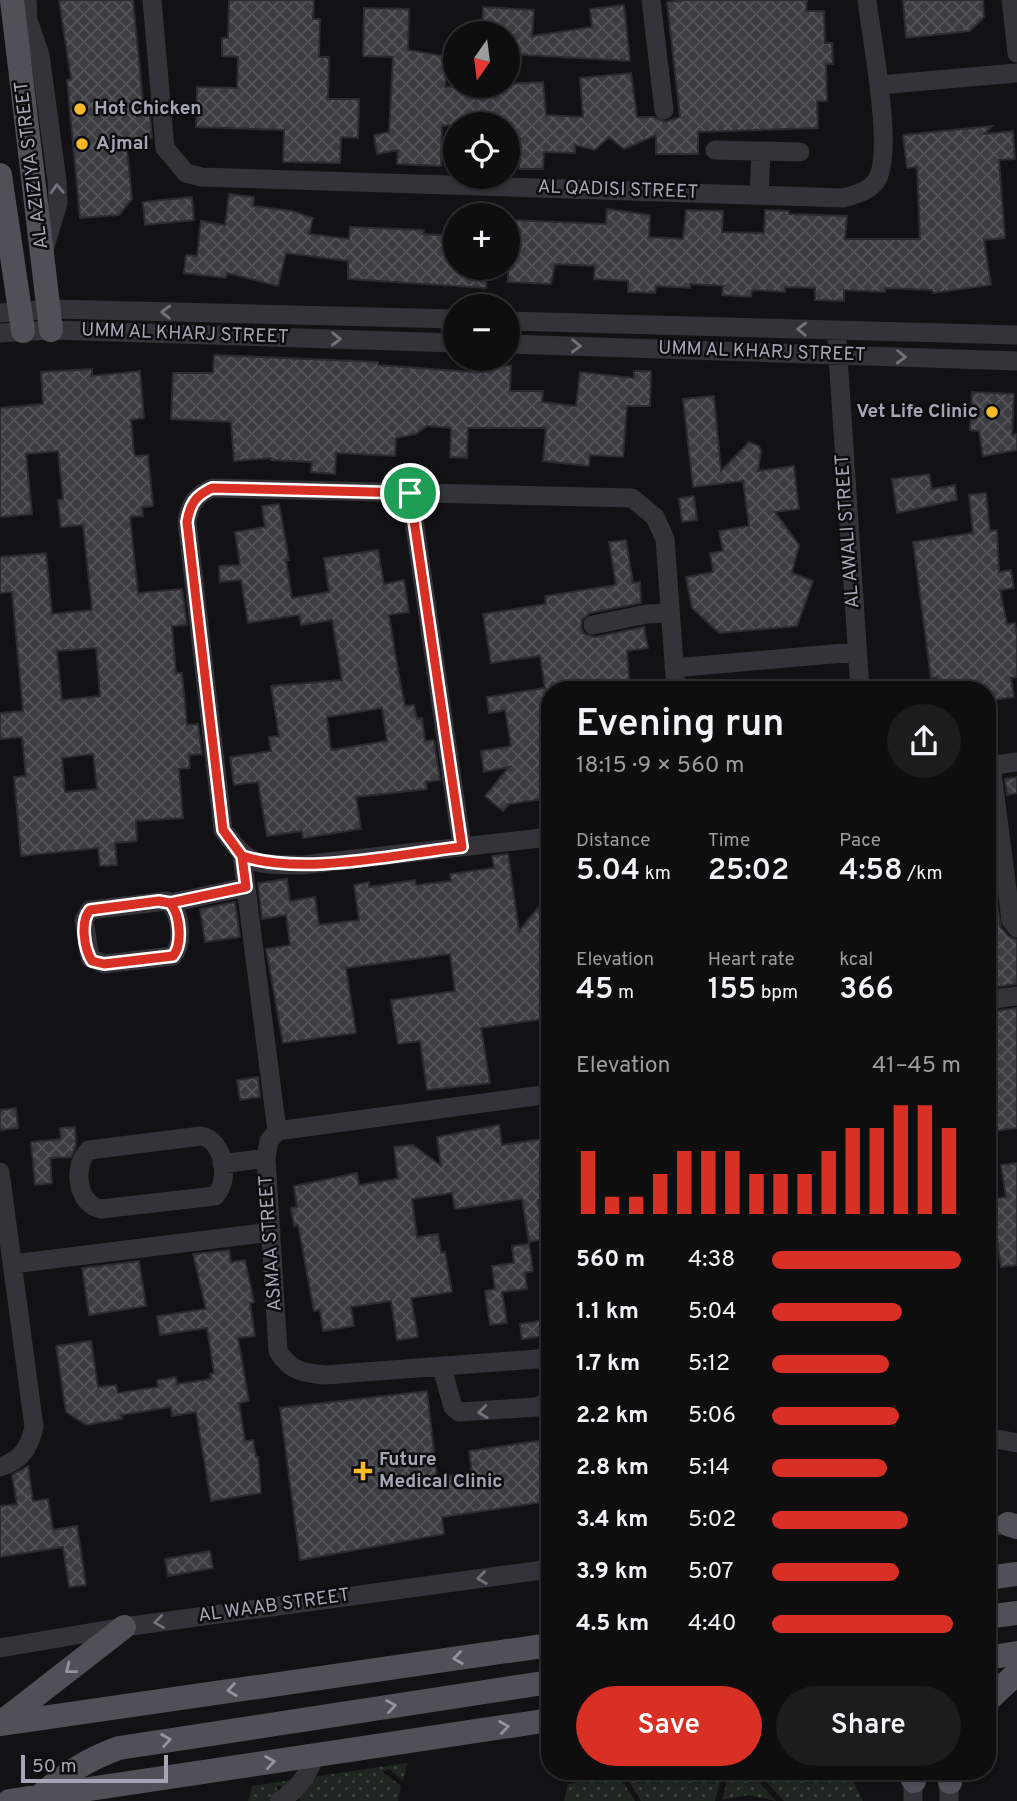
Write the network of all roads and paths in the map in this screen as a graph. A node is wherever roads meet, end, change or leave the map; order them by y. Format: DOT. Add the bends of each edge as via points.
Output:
graph roads {
  1 [pos="12,0"];
  2 [pos="27,0"];
  3 [pos="152,0"];
  4 [pos="651,0"];
  5 [pos="867,0"];
  6 [pos="1011,0"];
  7 [pos="1017,53"];
  8 [pos="1017,73"];
  9 [pos="879,85"];
  10 [pos="664,110"];
  11 [pos="715,150"];
  12 [pos="761,151"];
  13 [pos="800,152"];
  14 [pos="0,175"];
  15 [pos="759,195"];
  16 [pos="42,254"];
  17 [pos="50,319"];
  18 [pos="443,319"];
  19 [pos="520,321"];
  20 [pos="11,322"];
  21 [pos="836,330"];
  22 [pos="1017,335"];
  23 [pos="443,341"];
  24 [pos="520,344"];
  25 [pos="837,355"];
  26 [pos="1017,361"];
  27 [pos="410,493"];
  28 [pos="670,613"];
  29 [pos="593,625"];
  30 [pos="855,652"];
  31 [pos="674,668"];
  32 [pos="675,681"];
  33 [pos="859,681"];
  34 [pos="1017,762"];
  35 [pos="996,765"];
  36 [pos="996,815"];
  37 [pos="541,838"];
  38 [pos="462,847"];
  39 [pos="242,856"];
  40 [pos="246,887"];
  41 [pos="170,903"];
  42 [pos="1017,928"];
  43 [pos="1017,996"];
  44 [pos="996,999"];
  45 [pos="541,1095"];
  46 [pos="277,1131"];
  47 [pos="266,1158"];
  48 [pos="222,1164"];
  49 [pos="0,1172"];
  50 [pos="271,1232"];
  51 [pos="13,1264"];
  52 [pos="541,1359"];
  53 [pos="442,1368"];
  54 [pos="541,1404"];
  55 [pos="996,1439"];
  56 [pos="1017,1443"];
  57 [pos="0,1467"];
  58 [pos="541,1570"];
  59 [pos="1017,1574"];
  60 [pos="996,1577"];
  61 [pos="1017,1613"];
  62 [pos="996,1616"];
  63 [pos="124,1627"];
  64 [pos="541,1646"];
  65 [pos="0,1648"];
  66 [pos="1017,1653"];
  67 [pos="996,1656"];
  68 [pos="1017,1673"];
  69 [pos="541,1683"];
  70 [pos="996,1693"];
  71 [pos="541,1721"];
  72 [pos="0,1724"];
  73 [pos="315,1755"];
  74 [pos="40,1796"];
  75 [pos="9,1801"];
  76 [pos="280,1801"];
  1 -- 16 [label="main road, AL AZIZIYA STREET"];
  16 -- 2 [label="street, one-way" via="58,203 57,180 40,55 28,20"];
  3 -- 15 [label="street, AL QADISI STREET" via="165,148 186,173"];
  4 -- 10 [label="street"];
  5 -- 9 [label="street, AL QADISI STREET"];
  6 -- 7 [label="street"];
  8 -- 9 [label="street"];
  9 -- 15 [label="street, AL QADISI STREET" via="883,167 876,181 864,192 844,198"];
  11 -- 12 [label="street"];
  12 -- 13 [label="street"];
  12 -- 15 [label="street"];
  14 -- 20 [label="main road, AL AZIZIYA STREET"];
  16 -- 17 [label="main road, AL AZIZIYA STREET"];
  18 -- 17 [label="street, UMM AL KHARJ STREET, one-way"];
  17 -- 20 [label="street, UMM AL KHARJ STREET"];
  17 -- 23 [label="street, UMM AL KHARJ STREET, one-way"];
  21 -- 19 [label="street, UMM AL KHARJ STREET, one-way"];
  21 -- 22 [label="street, UMM AL KHARJ STREET"];
  21 -- 25 [label="street, AL AWALI STREET"];
  24 -- 25 [label="street, UMM AL KHARJ STREET, one-way"];
  25 -- 26 [label="street, UMM AL KHARJ STREET, one-way"];
  25 -- 30 [label="street, AL AWALI STREET"];
  27 -- 28 [label="street" via="632,498 655,517 665,539"];
  27 -- 38 [label="street"];
  27 -- 39 [label="street" via="212,488 197,495 190,506 187,522 223,830"];
  28 -- 29 [label="street"];
  28 -- 31 [label="street"];
  30 -- 31 [label="street"];
  30 -- 33 [label="street, AL AWALI STREET"];
  31 -- 32 [label="street"];
  34 -- 35 [label="street"];
  36 -- 42 [label="street" via="1011,920"];
  37 -- 38 [label="street"];
  38 -- 39 [label="street" via="302,865 266,864"];
  39 -- 40 [label="street"];
  40 -- 41 [label="street"];
  40 -- 46 [label="street"];
  41 -- 41 [label="street" via="90,910 84,920 90,958 104,964 173,956 179,941 176,909"];
  43 -- 44 [label="street"];
  45 -- 46 [label="street"];
  46 -- 47 [label="street, ASMAA STREET" via="269,1141"];
  47 -- 48 [label="street"];
  47 -- 50 [label="street, ASMAA STREET"];
  48 -- 48 [label="street" via="217,1144 201,1136 95,1147 80,1165 83,1196 90,1206 101,1209 209,1198 222,1186"];
  49 -- 51 [label="street"];
  50 -- 51 [label="street"];
  50 -- 53 [label="street, ASMAA STREET" via="278,1351 287,1366 325,1375"];
  51 -- 57 [label="street" via="34,1427 29,1448 14,1463"];
  52 -- 53 [label="street, ASMAA STREET"];
  54 -- 53 [label="street, one-way" via="458,1412"];
  55 -- 56 [label="street"];
  58 -- 63 [label="street, AL WAAB STREET, one-way"];
  59 -- 60 [label="main road"];
  61 -- 62 [label="main road"];
  63 -- 65 [label="street, AL WAAB STREET"];
  63 -- 72 [label="main road, one-way"];
  64 -- 72 [label="main road, one-way"];
  66 -- 67 [label="main road"];
  68 -- 70 [label="main road"];
  74 -- 69 [label="main road, one-way" via="81,1764 119,1748"];
  73 -- 71 [label="main road, one-way"];
  74 -- 73 [label="main road, one-way"];
  73 -- 76 [label="street" via="297,1788"];
  74 -- 75 [label="main road"];
}
